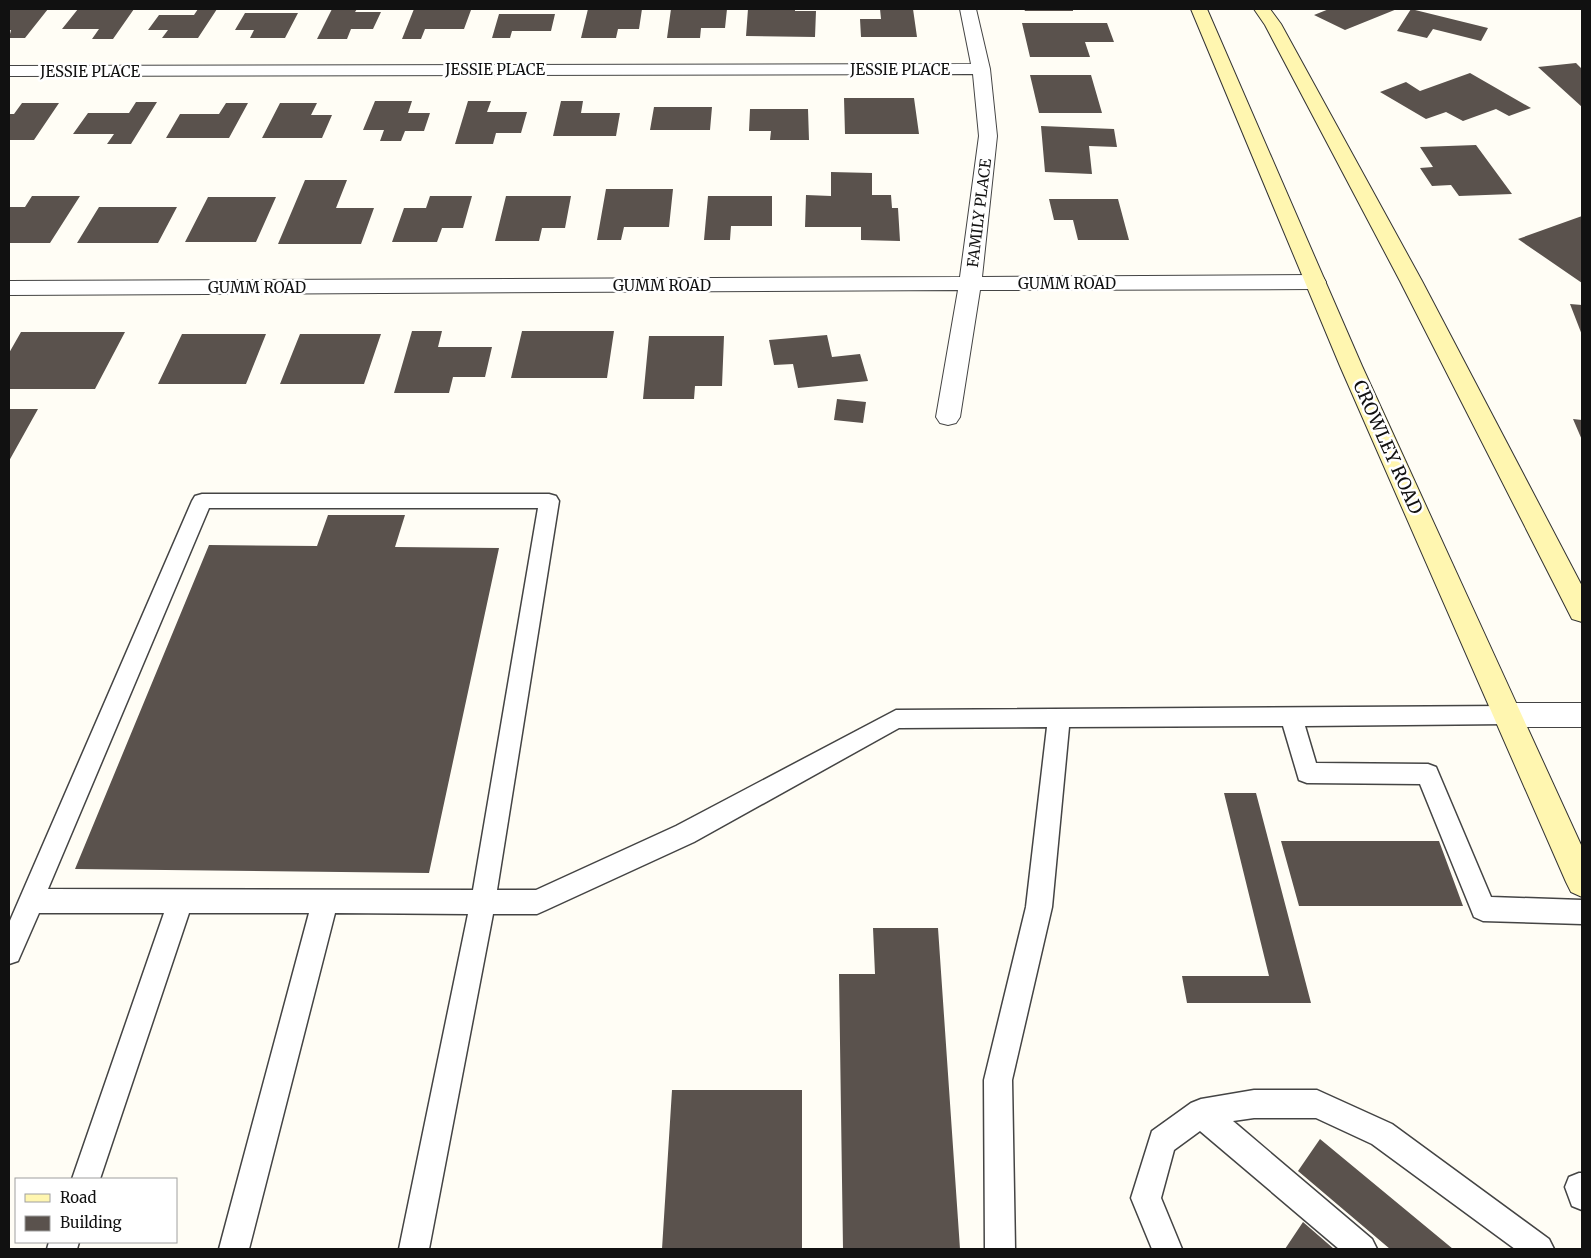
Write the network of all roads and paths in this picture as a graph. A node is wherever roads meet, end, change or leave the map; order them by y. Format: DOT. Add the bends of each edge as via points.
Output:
graph roads {
  1 [pos="968,9"];
  2 [pos="1199,9"];
  3 [pos="1262,9"];
  4 [pos="981,69"];
  5 [pos="9,71"];
  6 [pos="1315,282"];
  7 [pos="970,284"];
  8 [pos="9,288"];
  9 [pos="948,417"];
  10 [pos="1582,611"];
  11 [pos="1507,715"];
  12 [pos="1582,715"];
  13 [pos="1291,716"];
  14 [pos="1059,718"];
  15 [pos="1582,882"];
  16 [pos="31,901"];
  17 [pos="180,902"];
  18 [pos="325,902"];
  19 [pos="483,902"];
  20 [pos="1582,912"];
  21 [pos="9,952"];
  22 [pos="1201,1113"];
  23 [pos="86,1178"];
  24 [pos="1582,1186"];
  25 [pos="1582,1196"];
  26 [pos="234,1249"];
  27 [pos="414,1249"];
  28 [pos="1000,1249"];
  29 [pos="1167,1249"];
  30 [pos="1362,1249"];
  31 [pos="1539,1249"];
  1 -- 4 [label="street, FAMILY PLACE"];
  2 -- 6 [label="main road, CROWLEY ROAD"];
  3 -- 10 [label="main road" via="1274,24"];
  4 -- 5 [label="street, JESSIE PLACE"];
  4 -- 7 [label="street, FAMILY PLACE" via="988,136"];
  6 -- 7 [label="street, GUMM ROAD"];
  6 -- 11 [label="main road, CROWLEY ROAD"];
  7 -- 8 [label="street, GUMM ROAD"];
  7 -- 9 [label="street, FAMILY PLACE"];
  11 -- 12 [label="street"];
  11 -- 13 [label="lane"];
  11 -- 15 [label="main road, CROWLEY ROAD"];
  13 -- 14 [label="lane"];
  13 -- 20 [label="lane" via="1307,773 1428,774 1483,909"];
  14 -- 19 [label="lane" via="896,720 685,834 537,902"];
  14 -- 28 [label="lane" via="1039,907 998,1080"];
  16 -- 17 [label="lane"];
  16 -- 19 [label="lane" via="202,501 549,501"];
  16 -- 21 [label="lane"];
  17 -- 18 [label="lane"];
  17 -- 23 [label="lane"];
  18 -- 19 [label="lane"];
  18 -- 26 [label="lane"];
  19 -- 27 [label="lane"];
  22 -- 29 [label="lane" via="1162,1141 1146,1198"];
  22 -- 30 [label="lane"];
  22 -- 31 [label="lane" via="1254,1104 1317,1104 1382,1134"];
  24 -- 25 [label="lane" via="1579,1187"];
}
